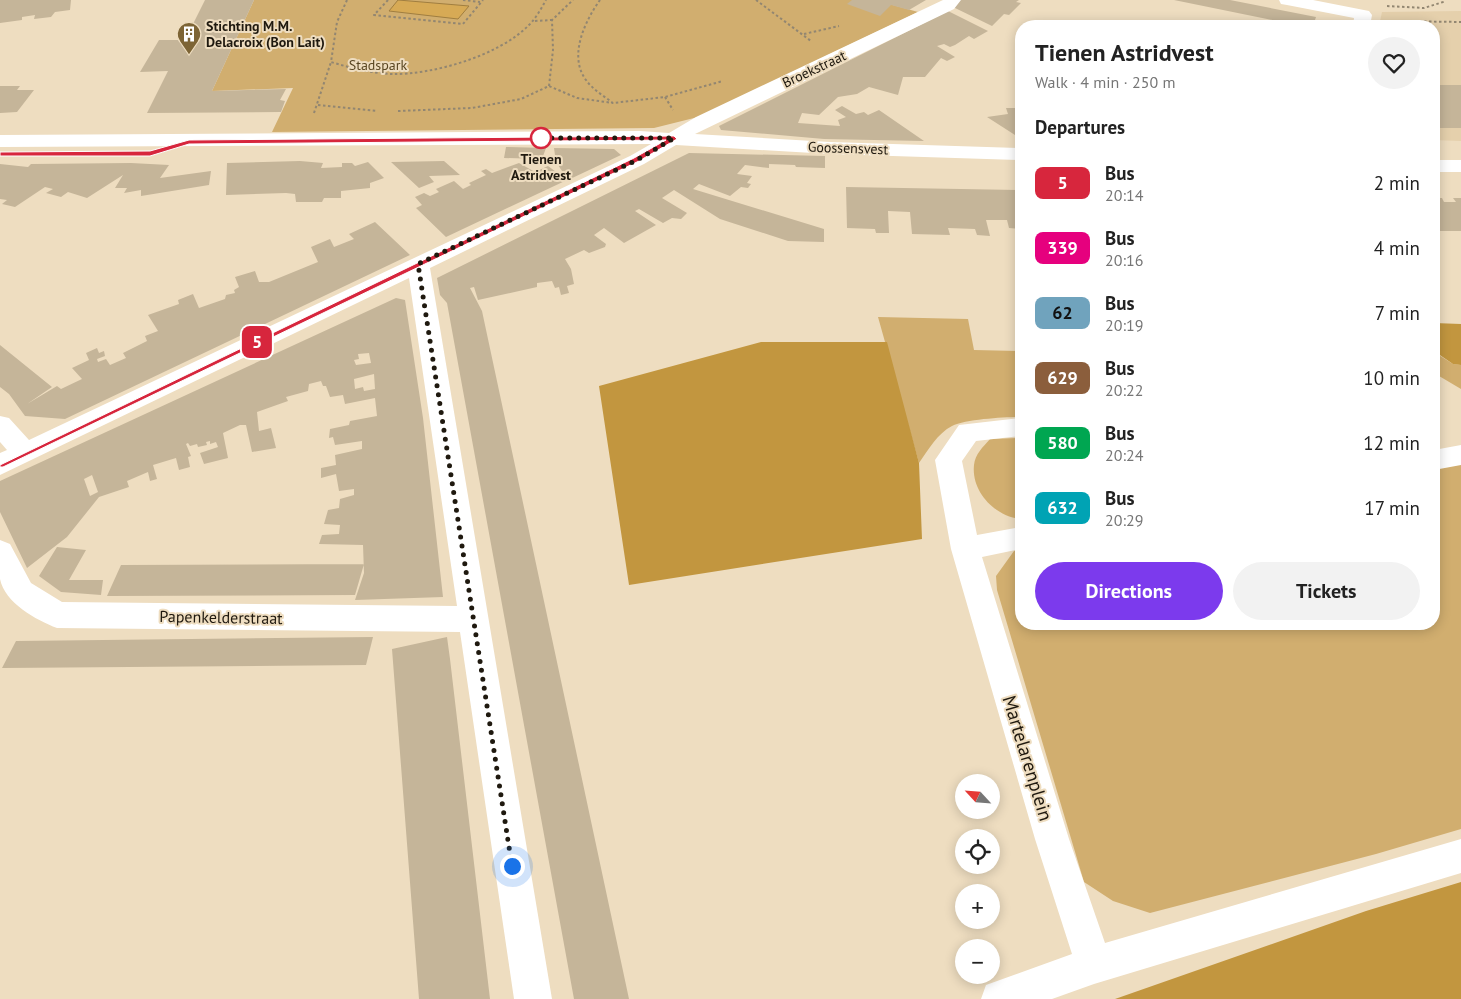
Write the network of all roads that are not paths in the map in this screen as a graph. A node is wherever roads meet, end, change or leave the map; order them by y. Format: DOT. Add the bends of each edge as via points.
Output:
graph roads {
  1 [pos="953,0"];
  2 [pos="1287,0"];
  3 [pos="1362,20"];
  4 [pos="674,138"];
  5 [pos="0,141"];
  6 [pos="189,142"];
  7 [pos="0,154"];
  8 [pos="1015,154"];
  9 [pos="1440,166"];
  10 [pos="1461,166"];
  11 [pos="418,264"];
  12 [pos="0,425"];
  13 [pos="1015,428"];
  14 [pos="25,452"];
  15 [pos="1461,455"];
  16 [pos="1440,459"];
  17 [pos="0,464"];
  18 [pos="1015,539"];
  19 [pos="965,549"];
  20 [pos="0,552"];
  21 [pos="474,619"];
  22 [pos="1461,856"];
  23 [pos="1094,965"];
  24 [pos="533,999"];
  25 [pos="1000,999"];
  1 -- 4 [label="street, Broekstraat"];
  2 -- 3 [label="street"];
  4 -- 6 [label="street, Goossensvest"];
  4 -- 8 [label="street, Goossensvest" via="830,148"];
  4 -- 11 [label="street, Broekstraat" via="637,160"];
  5 -- 6 [label="street"];
  6 -- 7 [label="street" via="150,153"];
  9 -- 10 [label="street"];
  11 -- 14 [label="street, Broekstraat"];
  11 -- 21 [label="street"];
  12 -- 14 [label="street"];
  13 -- 19 [label="street, Martelarenplein" via="968,432 948,460"];
  14 -- 17 [label="street, Broekstraat"];
  15 -- 16 [label="street"];
  18 -- 19 [label="street"];
  19 -- 23 [label="street, Martelarenplein" via="1052,838"];
  20 -- 21 [label="street, Papenkelderstraat" via="21,592 57,615"];
  21 -- 24 [label="street"];
  22 -- 23 [label="street"];
  23 -- 25 [label="street"];
}
